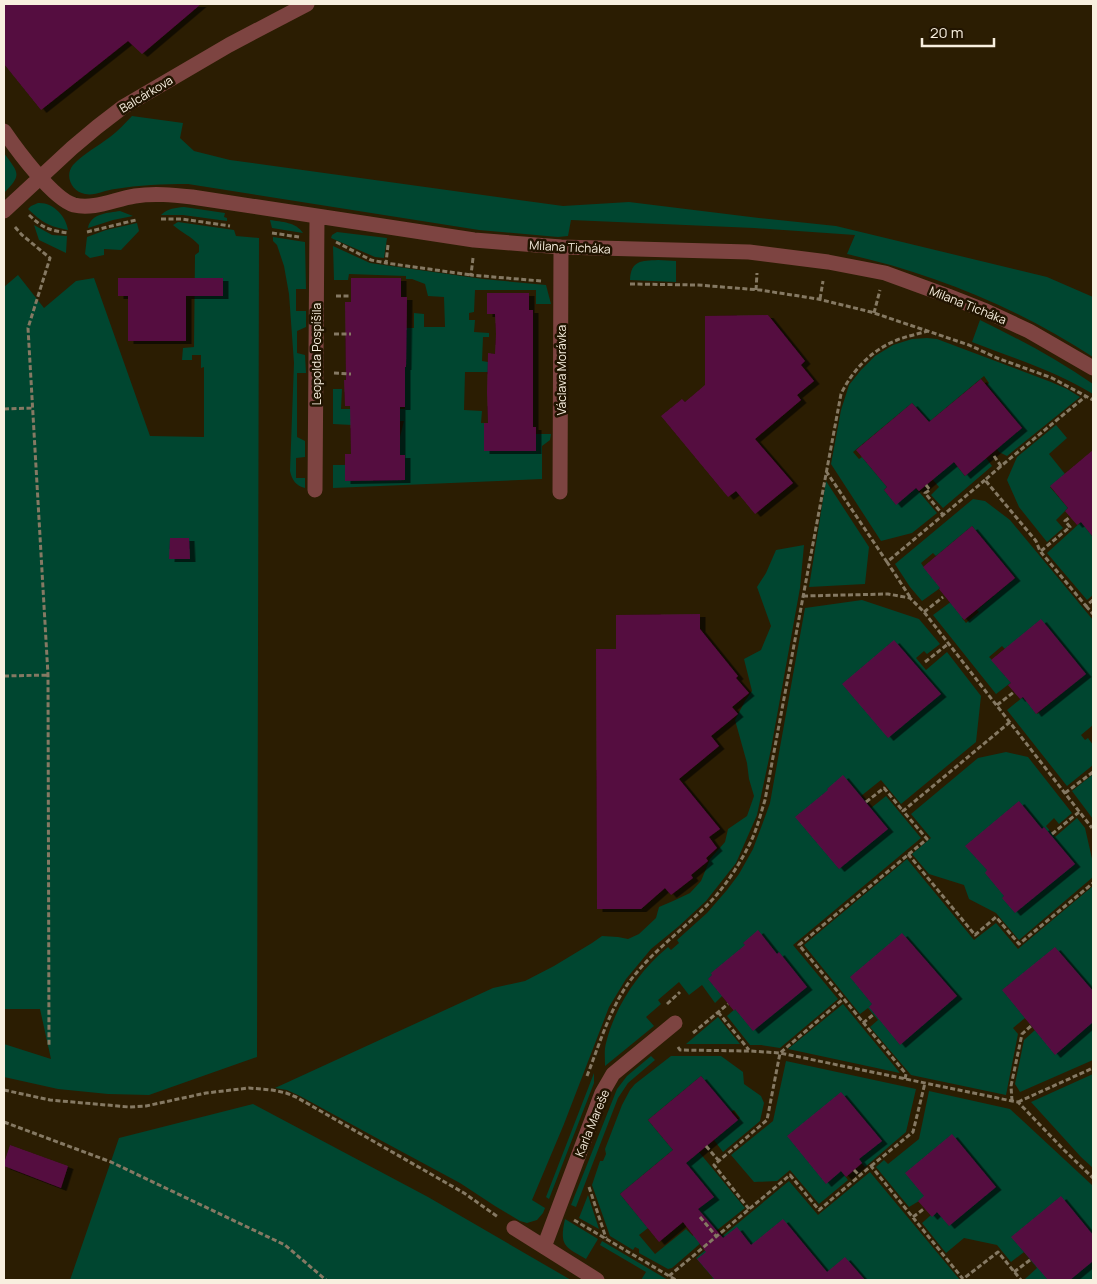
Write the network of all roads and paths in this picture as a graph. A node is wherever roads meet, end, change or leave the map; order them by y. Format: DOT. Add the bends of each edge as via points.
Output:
graph roads {
  1 [pos="307,4"];
  2 [pos="4,131"];
  3 [pos="40,177"];
  4 [pos="26,211"];
  5 [pos="7,216"];
  6 [pos="317,217"];
  7 [pos="161,219"];
  8 [pos="136,220"];
  9 [pos="230,226"];
  10 [pos="87,232"];
  11 [pos="272,232"];
  12 [pos="68,233"];
  13 [pos="304,237"];
  14 [pos="389,239"];
  15 [pos="561,247"];
  16 [pos="474,250"];
  17 [pos="757,272"];
  18 [pos="825,273"];
  19 [pos="471,275"];
  20 [pos="546,281"];
  21 [pos="630,284"];
  22 [pos="882,285"];
  23 [pos="756,290"];
  24 [pos="330,295"];
  25 [pos="351,296"];
  26 [pos="820,299"];
  27 [pos="874,313"];
  28 [pos="928,331"];
  29 [pos="330,334"];
  30 [pos="351,334"];
  31 [pos="1093,368"];
  32 [pos="330,373"];
  33 [pos="351,374"];
  34 [pos="1086,396"];
  35 [pos="1093,400"];
  36 [pos="33,408"];
  37 [pos="4,409"];
  38 [pos="994,456"];
  39 [pos="1001,466"];
  40 [pos="826,470"];
  41 [pos="985,480"];
  42 [pos="926,485"];
  43 [pos="315,490"];
  44 [pos="560,492"];
  45 [pos="943,515"];
  46 [pos="1070,517"];
  47 [pos="1040,551"];
  48 [pos="887,562"];
  49 [pos="803,596"];
  50 [pos="943,597"];
  51 [pos="910,598"];
  52 [pos="1093,600"];
  53 [pos="1086,606"];
  54 [pos="924,612"];
  55 [pos="1093,614"];
  56 [pos="948,644"];
  57 [pos="925,662"];
  58 [pos="48,675"];
  59 [pos="4,676"];
  60 [pos="1014,692"];
  61 [pos="997,705"];
  62 [pos="1010,722"];
  63 [pos="1093,772"];
  64 [pos="1065,793"];
  65 [pos="866,802"];
  66 [pos="903,811"];
  67 [pos="1079,812"];
  68 [pos="1093,829"];
  69 [pos="1052,834"];
  70 [pos="1093,834"];
  71 [pos="908,854"];
  72 [pos="1093,883"];
  73 [pos="843,999"];
  74 [pos="728,1004"];
  75 [pos="718,1012"];
  76 [pos="874,1014"];
  77 [pos="675,1023"];
  78 [pos="863,1023"];
  79 [pos="1031,1026"];
  80 [pos="691,1035"];
  81 [pos="684,1041"];
  82 [pos="49,1046"];
  83 [pos="750,1051"];
  84 [pos="780,1053"];
  85 [pos="1093,1068"];
  86 [pos="905,1079"];
  87 [pos="584,1082"];
  88 [pos="925,1083"];
  89 [pos="4,1090"];
  90 [pos="1012,1101"];
  91 [pos="1018,1102"];
  92 [pos="4,1122"];
  93 [pos="706,1146"];
  94 [pos="719,1161"];
  95 [pos="871,1166"];
  96 [pos="854,1170"];
  97 [pos="860,1176"];
  98 [pos="1093,1178"];
  99 [pos="588,1185"];
  100 [pos="925,1208"];
  101 [pos="749,1209"];
  102 [pos="568,1217"];
  103 [pos="700,1217"];
  104 [pos="913,1218"];
  105 [pos="514,1228"];
  106 [pos="716,1236"];
  107 [pos="606,1238"];
  108 [pos="544,1247"];
  109 [pos="1030,1260"];
  110 [pos="1014,1272"];
  111 [pos="669,1276"];
  112 [pos="326,1280"];
  113 [pos="597,1280"];
  114 [pos="676,1280"];
  115 [pos="1021,1280"];
  1 -- 3 [label="street, Balcárkova" via="229,44 123,108"];
  2 -- 3 [label="street, Milana Ticháka"];
  3 -- 5 [label="street, Balcárkova"];
  3 -- 6 [label="street, Milana Ticháka" via="61,198 78,206 100,205 141,195 172,195"];
  4 -- 12 [label="path" via="50,231"];
  5 -- 36 [label="path" via="22,235 50,258 28,328"];
  6 -- 15 [label="street, Milana Ticháka" via="463,239"];
  6 -- 43 [label="street, Leopolda Pospíšila"];
  7 -- 9 [label="path"];
  8 -- 10 [label="path"];
  11 -- 13 [label="path"];
  14 -- 19 [label="path" via="386,263"];
  15 -- 31 [label="street, Milana Ticháka" via="749,252 868,269 986,311 1029,331"];
  15 -- 44 [label="street, Václava Morávka"];
  16 -- 19 [label="path"];
  17 -- 23 [label="path"];
  18 -- 26 [label="path"];
  19 -- 20 [label="path"];
  21 -- 23 [label="path"];
  22 -- 27 [label="path"];
  23 -- 26 [label="path"];
  24 -- 25 [label="path"];
  26 -- 27 [label="path"];
  27 -- 28 [label="path"];
  28 -- 34 [label="path" via="1052,378"];
  28 -- 40 [label="path" via="898,339 881,348 854,371 841,394"];
  29 -- 30 [label="path"];
  32 -- 33 [label="path"];
  34 -- 35 [label="path"];
  34 -- 39 [label="path"];
  36 -- 37 [label="path"];
  36 -- 58 [label="path"];
  38 -- 39 [label="path"];
  39 -- 41 [label="path"];
  40 -- 48 [label="path"];
  40 -- 49 [label="path"];
  41 -- 45 [label="path"];
  41 -- 47 [label="path" via="1036,541"];
  42 -- 45 [label="path" via="930,490 925,493"];
  45 -- 48 [label="path"];
  46 -- 47 [label="path" via="1065,521 1070,527"];
  47 -- 53 [label="path"];
  48 -- 51 [label="path"];
  49 -- 51 [label="path" via="888,594"];
  49 -- 87 [label="path" via="765,800 749,847 714,898 650,957 628,984 611,1014"];
  50 -- 54 [label="path"];
  51 -- 54 [label="path"];
  52 -- 53 [label="path"];
  53 -- 55 [label="path"];
  54 -- 56 [label="path"];
  56 -- 57 [label="path"];
  56 -- 61 [label="path"];
  58 -- 59 [label="path"];
  58 -- 82 [label="path"];
  60 -- 61 [label="path"];
  61 -- 62 [label="path"];
  62 -- 64 [label="path"];
  62 -- 66 [label="path"];
  63 -- 64 [label="path"];
  64 -- 67 [label="path"];
  65 -- 66 [label="path" via="884,788"];
  66 -- 71 [label="path" via="927,839"];
  67 -- 68 [label="path"];
  67 -- 69 [label="path"];
  68 -- 70 [label="path"];
  71 -- 72 [label="path" via="975,935 996,917 1019,944"];
  71 -- 73 [label="path" via="799,945"];
  73 -- 78 [label="path"];
  73 -- 84 [label="path"];
  74 -- 75 [label="path"];
  75 -- 80 [label="path"];
  75 -- 83 [label="path"];
  76 -- 78 [label="path"];
  77 -- 108 [label="street, Karla Mareše" via="613,1074 602,1093"];
  78 -- 86 [label="path" via="906,1074"];
  79 -- 90 [label="path" via="1022,1034 1011,1086"];
  81 -- 83 [label="path" via="677,1046 680,1050"];
  83 -- 84 [label="path"];
  84 -- 86 [label="path"];
  84 -- 94 [label="path" via="767,1120"];
  85 -- 91 [label="path"];
  86 -- 88 [label="path"];
  88 -- 90 [label="path"];
  88 -- 95 [label="path" via="913,1132"];
  89 -- 105 [label="path" via="50,1100 129,1107 249,1088 286,1093 456,1188"];
  90 -- 91 [label="path"];
  91 -- 98 [label="path"];
  92 -- 112 [label="path" via="111,1162 285,1246"];
  93 -- 94 [label="path"];
  94 -- 101 [label="path" via="714,1165"];
  95 -- 97 [label="path"];
  95 -- 104 [label="path"];
  96 -- 97 [label="path"];
  97 -- 101 [label="path" via="819,1210 790,1175"];
  99 -- 107 [label="path"];
  100 -- 104 [label="path"];
  101 -- 106 [label="path"];
  102 -- 107 [label="path"];
  103 -- 106 [label="path"];
  104 -- 110 [label="path" via="963,1279 998,1252"];
  105 -- 108 [label="street"];
  106 -- 111 [label="path"];
  107 -- 111 [label="path"];
  108 -- 113 [label="street"];
  109 -- 110 [label="path"];
  110 -- 115 [label="path"];
  111 -- 114 [label="path"];
}
